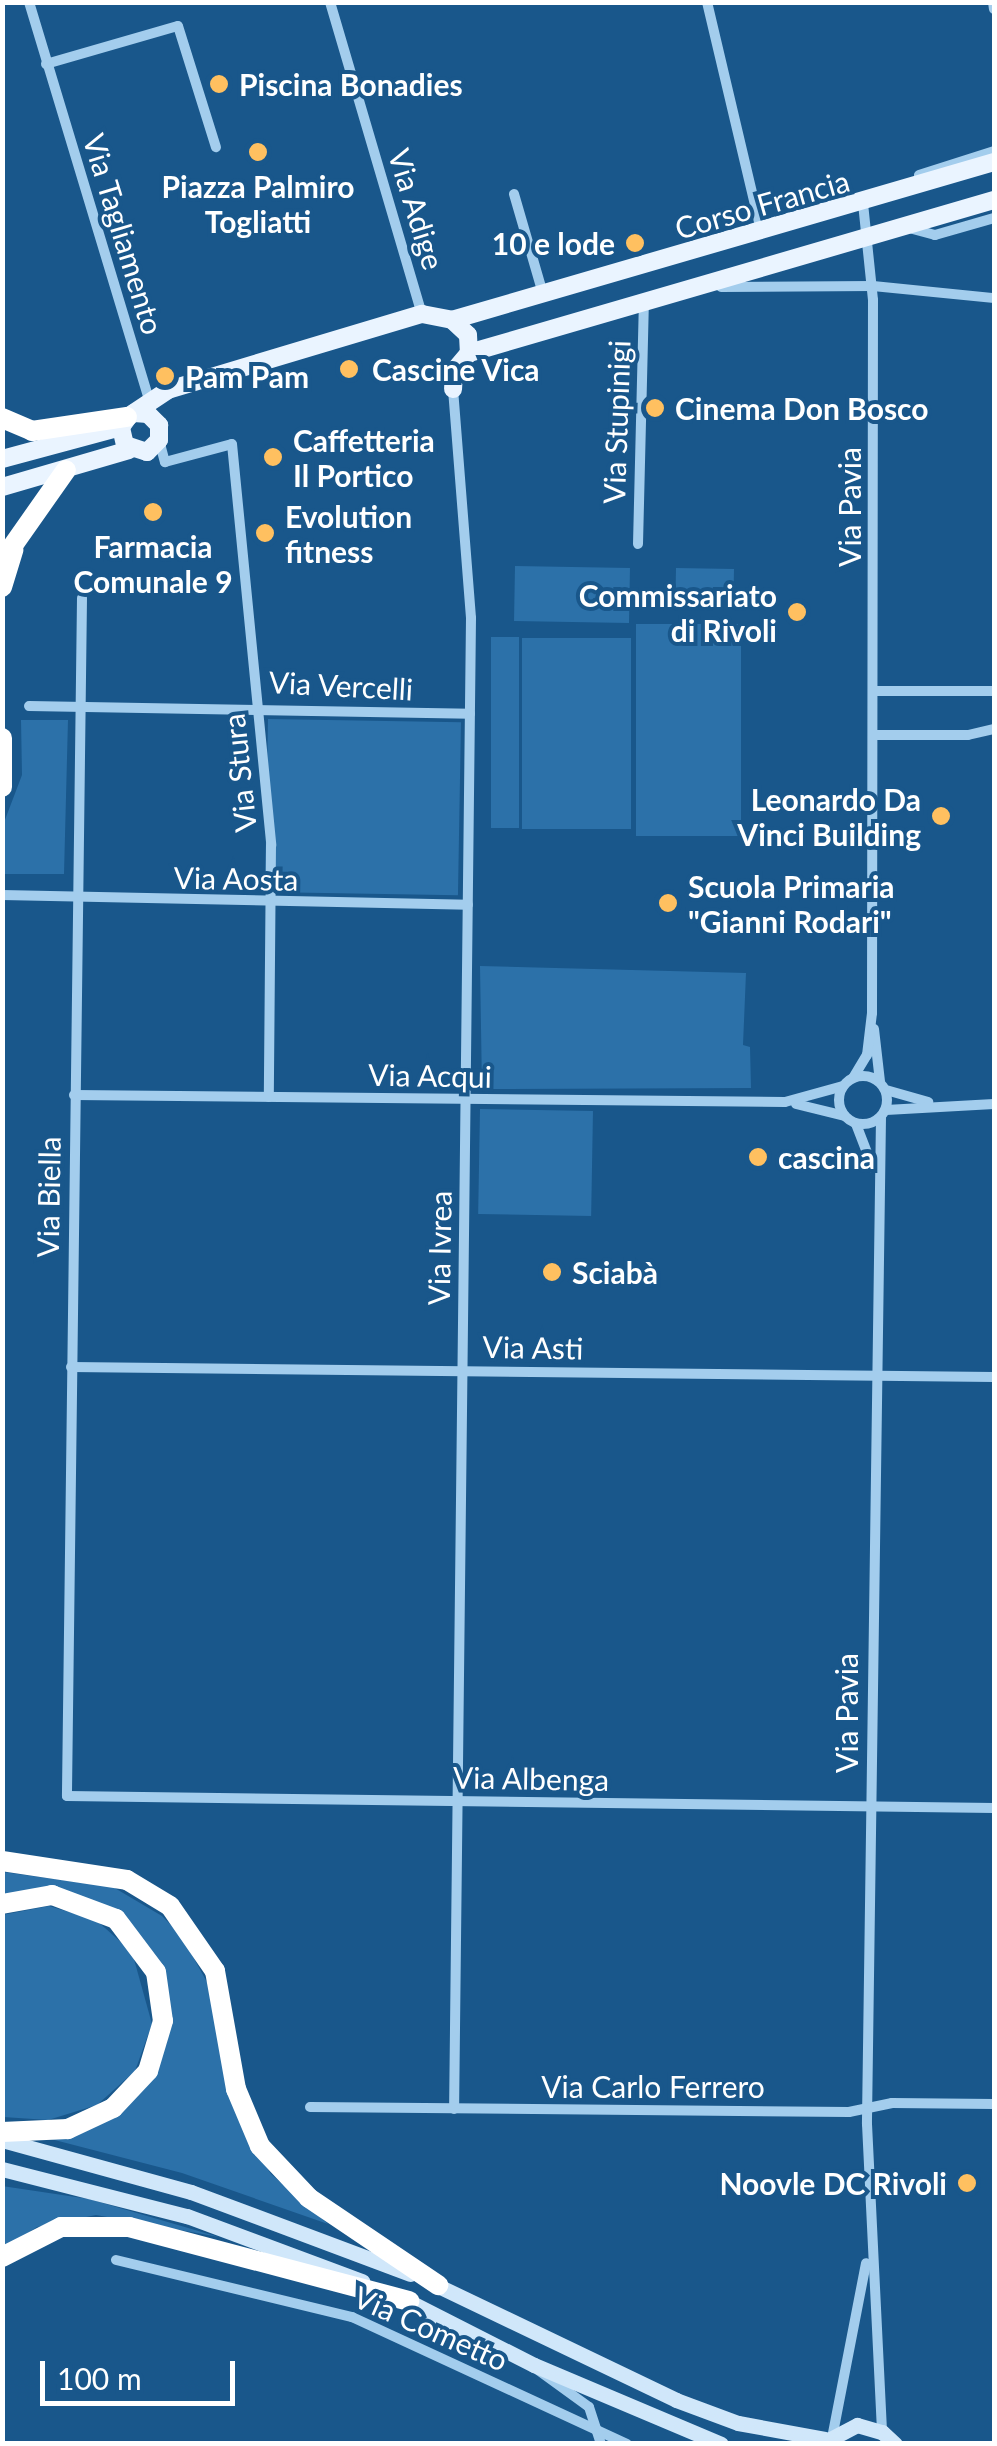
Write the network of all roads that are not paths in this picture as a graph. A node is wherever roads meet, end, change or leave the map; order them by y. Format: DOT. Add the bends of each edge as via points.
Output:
graph roads {
  1 [pos="29,2"];
  2 [pos="330,2"];
  3 [pos="707,2"];
  4 [pos="46,64"];
  5 [pos="216,147"];
  6 [pos="994,150"];
  7 [pos="994,162"];
  8 [pos="514,194"];
  9 [pos="994,200"];
  10 [pos="863,204"];
  11 [pos="994,218"];
  12 [pos="760,227"];
  13 [pos="903,227"];
  14 [pos="871,236"];
  15 [pos="773,274"];
  16 [pos="873,286"];
  17 [pos="543,295"];
  18 [pos="994,298"];
  19 [pos="644,302"];
  20 [pos="422,314"];
  21 [pos="452,320"];
  22 [pos="470,353"];
  23 [pos="453,389"];
  24 [pos="137,416"];
  25 [pos="2,418"];
  26 [pos="159,440"];
  27 [pos="130,450"];
  28 [pos="2,459"];
  29 [pos="66,470"];
  30 [pos="2,486"];
  31 [pos="15,543"];
  32 [pos="638,544"];
  33 [pos="2,561"];
  34 [pos="2,587"];
  35 [pos="82,598"];
  36 [pos="874,690"];
  37 [pos="994,691"];
  38 [pos="81,705"];
  39 [pos="29,706"];
  40 [pos="257,706"];
  41 [pos="470,714"];
  42 [pos="994,729"];
  43 [pos="874,735"];
  44 [pos="2,738"];
  45 [pos="2,788"];
  46 [pos="2,895"];
  47 [pos="80,898"];
  48 [pos="271,904"];
  49 [pos="468,904"];
  50 [pos="872,1013"];
  51 [pos="852,1078"];
  52 [pos="843,1086"];
  53 [pos="883,1086"];
  54 [pos="74,1096"];
  55 [pos="269,1098"];
  56 [pos="465,1100"];
  57 [pos="785,1102"];
  58 [pos="934,1104"];
  59 [pos="994,1104"];
  60 [pos="883,1113"];
  61 [pos="850,1120"];
  62 [pos="875,1179"];
  63 [pos="71,1367"];
  64 [pos="462,1371"];
  65 [pos="873,1377"];
  66 [pos="994,1377"];
  67 [pos="68,1796"];
  68 [pos="457,1802"];
  69 [pos="870,1807"];
  70 [pos="994,1808"];
  71 [pos="2,1860"];
  72 [pos="2,1904"];
  73 [pos="994,2104"];
  74 [pos="310,2107"];
  75 [pos="868,2108"];
  76 [pos="454,2109"];
  77 [pos="2,2132"];
  78 [pos="2,2140"];
  79 [pos="2,2169"];
  80 [pos="868,2247"];
  81 [pos="2,2257"];
  82 [pos="116,2260"];
  83 [pos="438,2285"];
  84 [pos="409,2301"];
  85 [pos="534,2365"];
  86 [pos="882,2432"];
  87 [pos="601,2438"];
  88 [pos="826,2438"];
  89 [pos="627,2444"];
  90 [pos="720,2444"];
  91 [pos="895,2444"];
  1 -- 4 [label="street, Via Tagliamento"];
  2 -- 20 [label="street, Via Adige"];
  3 -- 12 [label="street"];
  4 -- 5 [label="street" via="178,26"];
  4 -- 24 [label="street, Via Tagliamento"];
  6 -- 12 [label="street, Corso Francia"];
  7 -- 10 [label="main road, Corso Francia"];
  8 -- 17 [label="street"];
  9 -- 13 [label="main road, Corso Francia"];
  10 -- 12 [label="main road, Corso Francia"];
  10 -- 14 [label="street, Via Pavia"];
  11 -- 13 [label="street, Corso Francia" via="935,234"];
  12 -- 17 [label="main road, Corso Francia"];
  13 -- 14 [label="main road, Corso Francia"];
  14 -- 15 [label="main road, Corso Francia"];
  14 -- 16 [label="street, Via Pavia"];
  15 -- 16 [label="street"];
  15 -- 19 [label="main road, Corso Francia"];
  16 -- 18 [label="street"];
  16 -- 36 [label="street, Via Pavia"];
  17 -- 21 [label="main road, Corso Francia"];
  19 -- 22 [label="main road, Corso Francia"];
  19 -- 32 [label="street, Via Stupinigi"];
  20 -- 21 [label="main road"];
  20 -- 24 [label="main road" via="168,390"];
  21 -- 22 [label="main road" via="468,335"];
  22 -- 23 [label="main road" via="454,371"];
  23 -- 41 [label="street, Via Ivrea" via="472,618"];
  24 -- 25 [label="highway" via="32,431"];
  24 -- 26 [label="main road"];
  24 -- 27 [label="main road"];
  24 -- 28 [label="main road"];
  26 -- 27 [label="main road" via="147,452"];
  26 -- 40 [label="street, Via Stura" via="165,462 232,444"];
  27 -- 29 [label="main road"];
  29 -- 30 [label="main road"];
  29 -- 31 [label="highway"];
  31 -- 33 [label="highway"];
  31 -- 34 [label="highway"];
  35 -- 38 [label="street, Via Biella"];
  36 -- 37 [label="street"];
  36 -- 43 [label="street, Via Pavia"];
  38 -- 39 [label="street, Via Vercelli"];
  38 -- 40 [label="street, Via Vercelli"];
  38 -- 47 [label="street, Via Biella"];
  40 -- 41 [label="street, Via Vercelli" via="282,713"];
  40 -- 48 [label="street, Via Stura"];
  41 -- 49 [label="street, Via Ivrea"];
  42 -- 43 [label="street"];
  43 -- 50 [label="street, Via Pavia"];
  44 -- 45 [label="highway"];
  46 -- 47 [label="street, Via Aosta"];
  47 -- 48 [label="street, Via Aosta"];
  47 -- 54 [label="street, Via Biella"];
  48 -- 49 [label="street, Via Aosta"];
  48 -- 55 [label="street, Via Stura"];
  49 -- 56 [label="street, Via Ivrea"];
  50 -- 51 [label="street, Via Pavia" via="867,1056"];
  50 -- 53 [label="street, Via Pavia"];
  51 -- 52 [label="street"];
  51 -- 53 [label="street"];
  52 -- 57 [label="street, Via Acqui"];
  52 -- 61 [label="street" via="839,1102"];
  53 -- 58 [label="street"];
  53 -- 60 [label="street"];
  54 -- 55 [label="street, Via Acqui"];
  54 -- 63 [label="street, Via Biella"];
  55 -- 56 [label="street, Via Acqui"];
  56 -- 57 [label="street, Via Acqui"];
  56 -- 64 [label="street, Via Ivrea"];
  57 -- 61 [label="street, Via Acqui"];
  58 -- 59 [label="street"];
  58 -- 60 [label="street"];
  60 -- 61 [label="street"];
  60 -- 62 [label="street, Via Pavia"];
  61 -- 62 [label="street, Via Pavia" via="865,1136"];
  62 -- 65 [label="street, Via Pavia"];
  63 -- 64 [label="street, Via Asti"];
  63 -- 67 [label="street, Via Biella"];
  64 -- 65 [label="street, Via Asti"];
  64 -- 68 [label="street, Via Ivrea"];
  65 -- 66 [label="street, Via Asti"];
  65 -- 69 [label="street, Via Pavia"];
  67 -- 68 [label="street, Via Albenga"];
  68 -- 69 [label="street, Via Albenga"];
  68 -- 76 [label="street, Via Ivrea"];
  69 -- 70 [label="street, Via Albenga"];
  69 -- 75 [label="street, Via Pavia"];
  71 -- 83 [label="highway" via="127,1880 170,1906 216,1971 236,2089 260,2146 309,2198"];
  72 -- 77 [label="highway" via="52,1895 116,1919 156,1972 164,2021 148,2071 114,2108 68,2128"];
  73 -- 75 [label="street, Via Carlo Ferrero"];
  74 -- 76 [label="street, Via Carlo Ferrero"];
  75 -- 76 [label="street, Via Carlo Ferrero"];
  75 -- 80 [label="street, Via Pavia"];
  78 -- 83 [label="main road" via="191,2192"];
  79 -- 84 [label="main road" via="187,2216"];
  80 -- 86 [label="street, Via Pavia"];
  80 -- 88 [label="street, Via Pavia"];
  81 -- 84 [label="highway" via="61,2227 129,2228"];
  82 -- 87 [label="street, Via Cometto" via="352,2317"];
  83 -- 88 [label="main road" via="676,2400 738,2424"];
  84 -- 85 [label="main road"];
  85 -- 87 [label="street, Via Cometto" via="588,2407"];
  85 -- 90 [label="main road"];
  86 -- 88 [label="main road" via="857,2425"];
  86 -- 91 [label="main road"];
  87 -- 89 [label="street, Via Cometto"];
}
